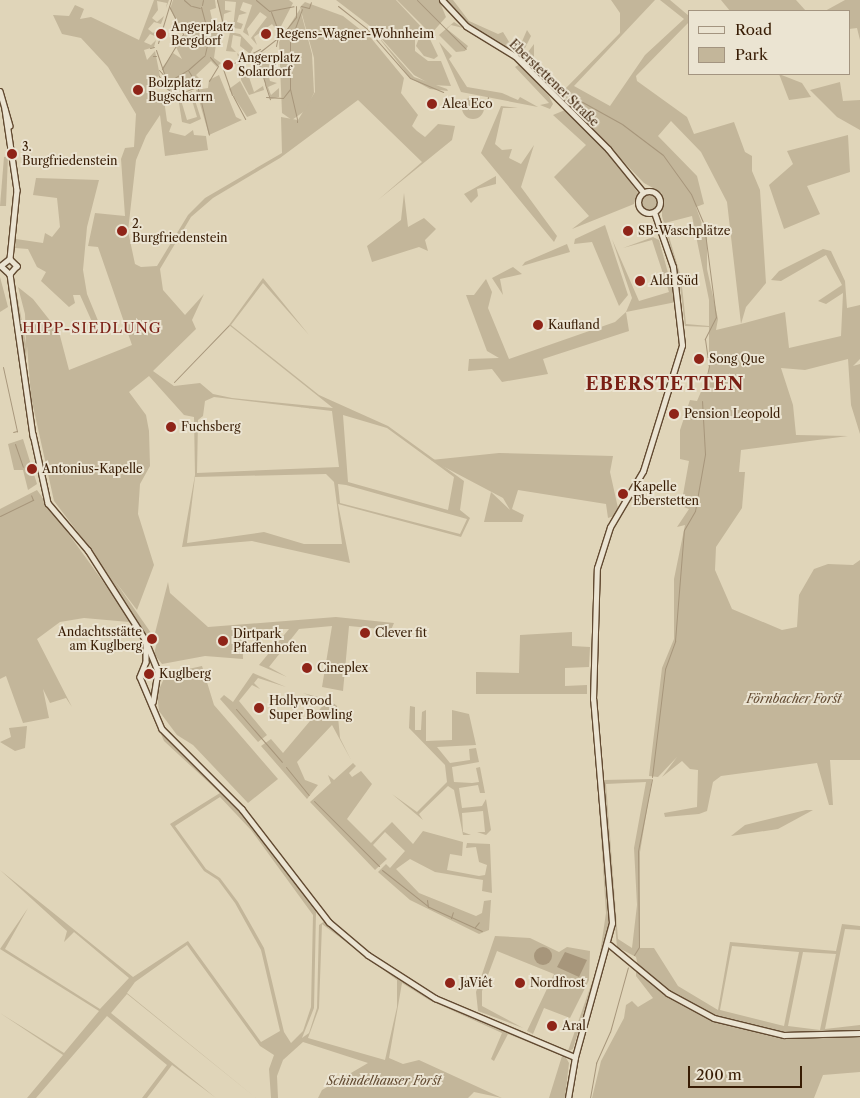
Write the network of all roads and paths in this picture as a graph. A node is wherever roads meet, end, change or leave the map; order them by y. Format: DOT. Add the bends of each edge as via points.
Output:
graph roads {
  1 [pos="442,0"];
  2 [pos="0,92"];
  3 [pos="644,192"];
  4 [pos="654,212"];
  5 [pos="10,259"];
  6 [pos="10,274"];
  7 [pos="146,641"];
  8 [pos="145,666"];
  9 [pos="153,666"];
  10 [pos="153,683"];
  11 [pos="146,684"];
  12 [pos="152,706"];
  13 [pos="610,945"];
  14 [pos="860,1034"];
  15 [pos="575,1057"];
  16 [pos="568,1098"];
  1 -- 3 [label="main road, Eberstettener Straße" via="466,26 515,56 612,154"];
  2 -- 5 [label="street" via="10,127 17,190"];
  3 -- 4 [label="main road" via="639,206"];
  3 -- 4 [label="main road, Eberstettener Straße" via="659,196"];
  4 -- 13 [label="main road" via="676,278 681,350 642,474 610,527 599,558 594,672 596,732 612,908"];
  5 -- 6 [label="street" via="17,266"];
  5 -- 6 [label="street" via="1,266"];
  6 -- 7 [label="street" via="41,483 52,509 88,550"];
  7 -- 8 [label="street"];
  7 -- 9 [label="street"];
  8 -- 9 [label="street"];
  8 -- 11 [label="street" via="140,677"];
  9 -- 10 [label="street" via="158,676"];
  10 -- 11 [label="street"];
  10 -- 12 [label="street"];
  11 -- 12 [label="street"];
  12 -- 15 [label="street" via="171,740 242,808 338,930 434,998"];
  13 -- 14 [label="street" via="668,993 714,1018 784,1035"];
  13 -- 15 [label="main road"];
  15 -- 16 [label="main road"];
}
